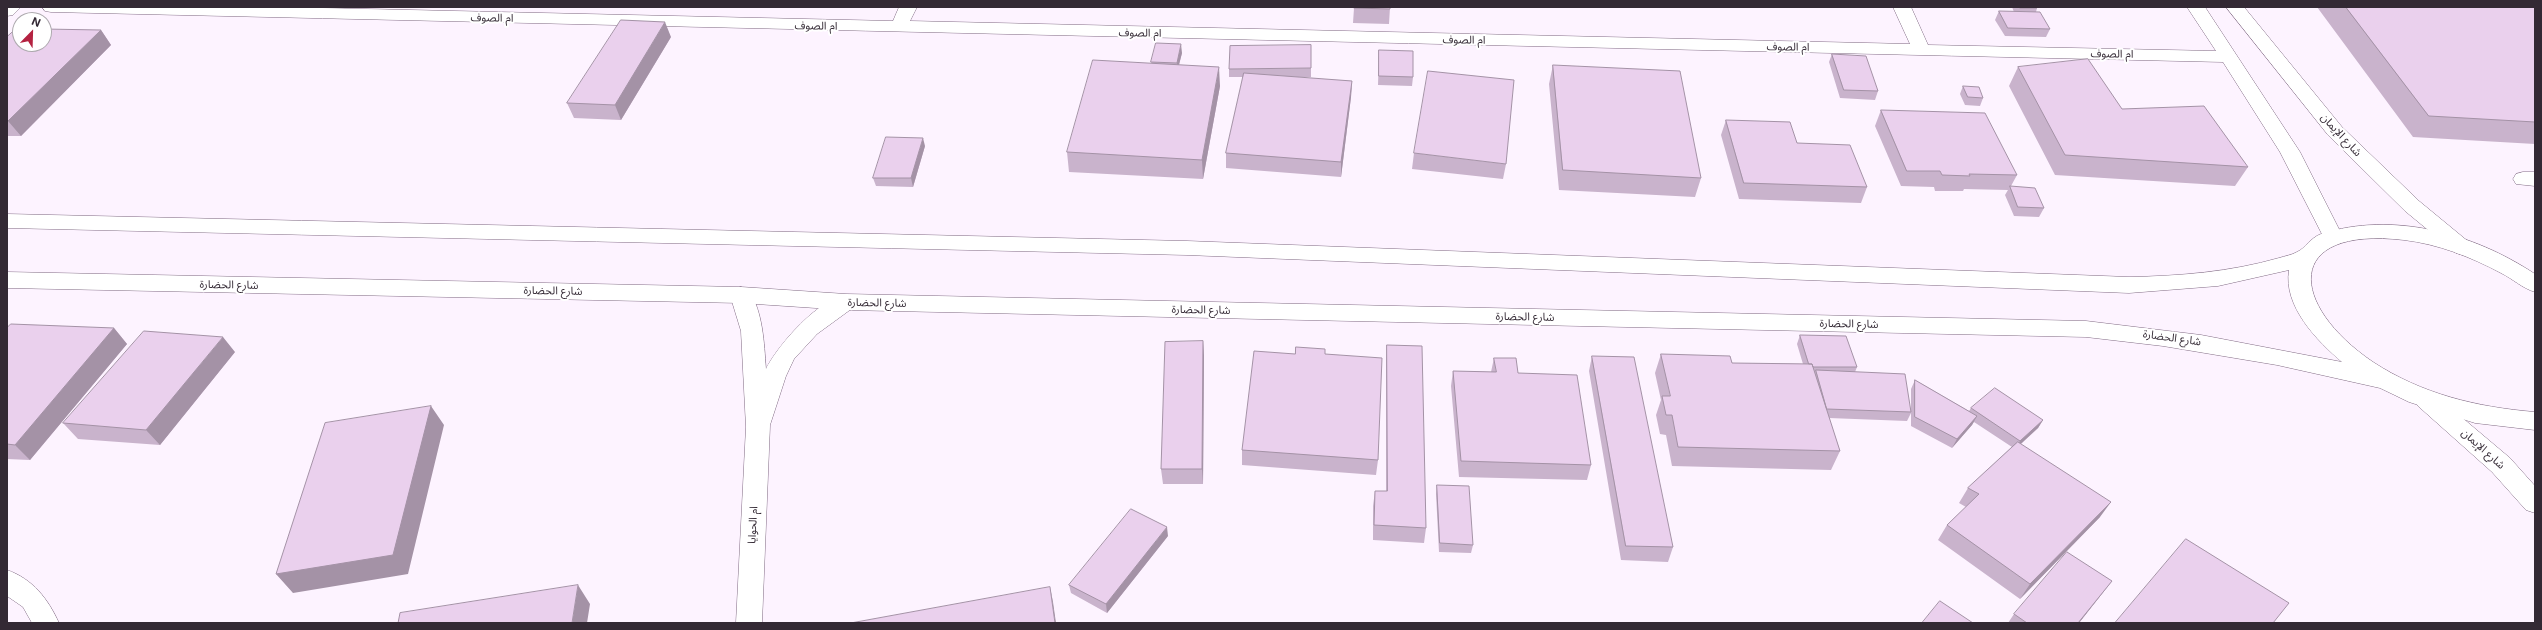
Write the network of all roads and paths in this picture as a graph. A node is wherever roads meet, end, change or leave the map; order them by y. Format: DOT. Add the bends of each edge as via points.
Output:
graph roads {
  1 [pos="12,7"];
  2 [pos="51,7"];
  3 [pos="908,7"];
  4 [pos="1902,7"];
  5 [pos="2196,7"];
  6 [pos="2235,7"];
  7 [pos="7,11"];
  8 [pos="898,28"];
  9 [pos="1921,50"];
  10 [pos="2228,57"];
  11 [pos="7,221"];
  12 [pos="2333,237"];
  13 [pos="2463,248"];
  14 [pos="2305,257"];
  15 [pos="7,280"];
  16 [pos="2533,282"];
  17 [pos="741,295"];
  18 [pos="846,302"];
  19 [pos="2390,382"];
  20 [pos="2426,400"];
  21 [pos="2535,421"];
  22 [pos="758,427"];
  23 [pos="2535,503"];
  24 [pos="7,581"];
  25 [pos="46,623"];
  26 [pos="749,623"];
  1 -- 7 [label="street"];
  2 -- 8 [label="street, ام الصوف"];
  3 -- 8 [label="street"];
  4 -- 9 [label="street"];
  5 -- 10 [label="street"];
  6 -- 13 [label="street, شارع الإيمان" via="2335,131 2412,206"];
  8 -- 9 [label="street, ام الصوف"];
  9 -- 10 [label="street, ام الصوف"];
  10 -- 12 [label="street" via="2290,152"];
  11 -- 14 [label="street" via="1187,248 2129,284 2179,284 2225,278"];
  12 -- 13 [label="street" via="2359,232 2391,232 2426,237"];
  12 -- 14 [label="street" via="2318,244"];
  13 -- 16 [label="street" via="2498,262"];
  14 -- 19 [label="street" via="2298,274 2300,287 2312,316 2331,339 2352,357"];
  15 -- 17 [label="street, شارع الحضارة"];
  17 -- 18 [label="street, شارع الحضارة"];
  17 -- 22 [label="street, ام الحوايا" via="752,331"];
  18 -- 19 [label="street, شارع الحضارة" via="2086,329 2159,335 2234,347 2310,362"];
  18 -- 22 [label="street, ام الحوايا" via="809,327 780,364"];
  19 -- 20 [label="street"];
  20 -- 21 [label="street" via="2488,417"];
  20 -- 23 [label="street, شارع الإيمان" via="2502,465"];
  22 -- 26 [label="street, ام الحوايا"];
  24 -- 25 [label="street" via="32,599"];
}
